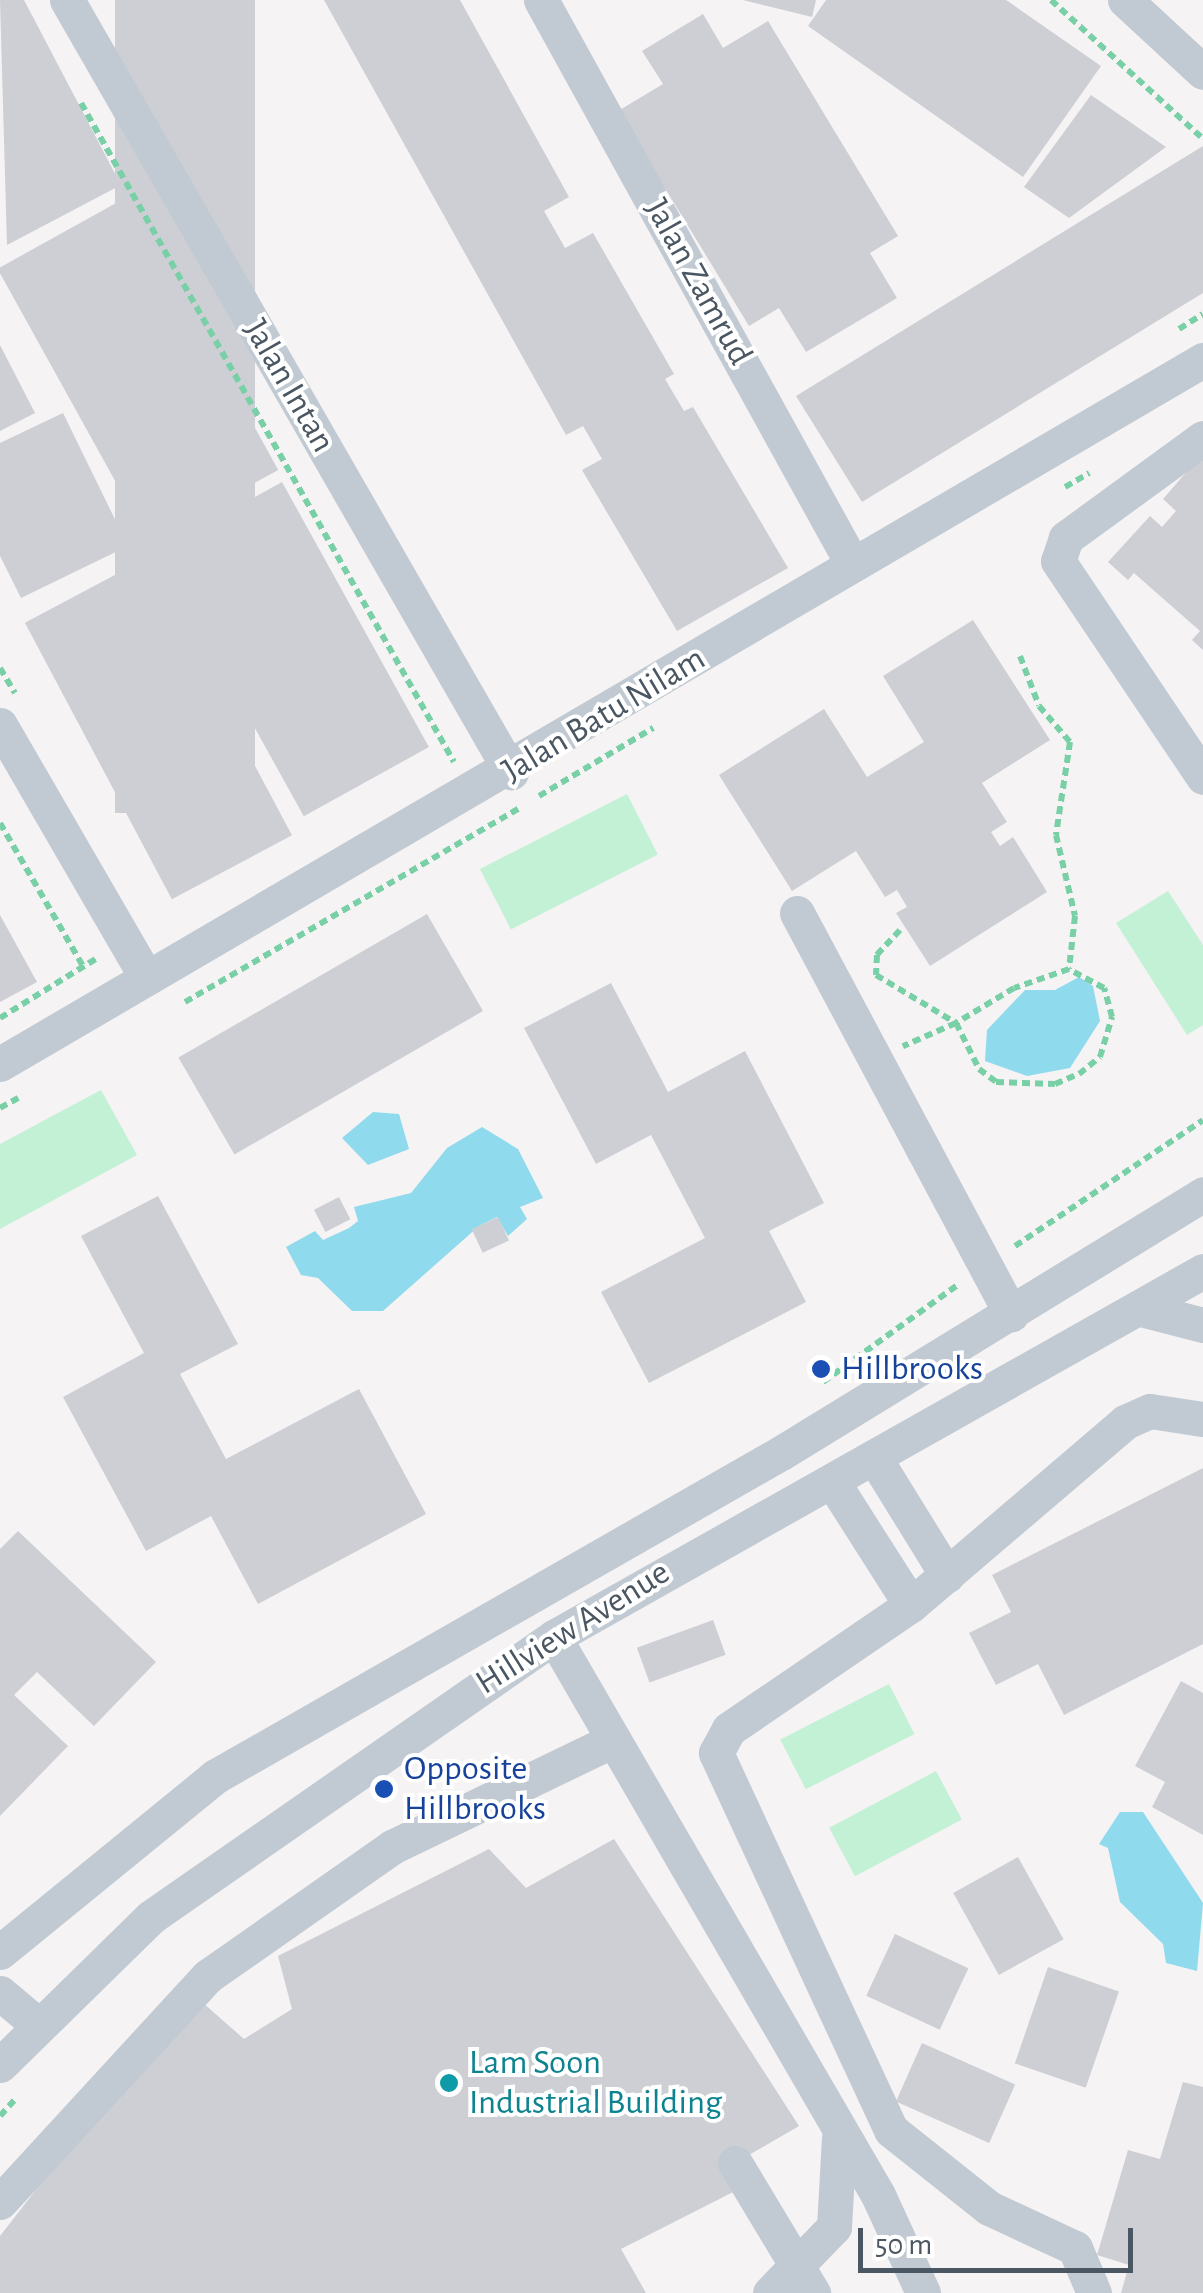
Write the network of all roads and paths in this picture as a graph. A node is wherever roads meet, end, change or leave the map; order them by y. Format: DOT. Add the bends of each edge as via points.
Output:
graph roads {
  1 [pos="66,0"];
  2 [pos="542,0"];
  3 [pos="1050,0"];
  4 [pos="1125,0"];
  5 [pos="1203,72"];
  6 [pos="71,84"];
  7 [pos="1203,139"];
  8 [pos="1203,360"];
  9 [pos="1203,438"];
  10 [pos="853,565"];
  11 [pos="1020,656"];
  12 [pos="0,725"];
  13 [pos="457,768"];
  14 [pos="510,772"];
  15 [pos="1203,777"];
  16 [pos="0,823"];
  17 [pos="797,913"];
  18 [pos="900,930"];
  19 [pos="82,966"];
  20 [pos="1069,968"];
  21 [pos="146,977"];
  22 [pos="956,1023"];
  23 [pos="876,1062"];
  24 [pos="0,1064"];
  25 [pos="1198,1207"];
  26 [pos="1203,1271"];
  27 [pos="1140,1309"];
  28 [pos="1011,1314"];
  29 [pos="1203,1325"];
  30 [pos="1203,1420"];
  31 [pos="874,1457"];
  32 [pos="832,1481"];
  33 [pos="947,1575"];
  34 [pos="911,1605"];
  35 [pos="554,1637"];
  36 [pos="614,1740"];
  37 [pos="0,1952"];
  38 [pos="0,1993"];
  39 [pos="37,2024"];
  40 [pos="13,2076"];
  41 [pos="0,2116"];
  42 [pos="838,2127"];
  43 [pos="735,2163"];
  44 [pos="0,2202"];
  45 [pos="805,2280"];
  46 [pos="770,2293"];
  47 [pos="923,2293"];
  48 [pos="1094,2293"];
  1 -- 14 [label="street, Jalan Intan"];
  2 -- 10 [label="street, Jalan Zamrud"];
  3 -- 7 [label="path"];
  4 -- 5 [label="street"];
  6 -- 13 [label="path"];
  8 -- 10 [label="street, Jalan Batu Nilam"];
  9 -- 15 [label="street" via="1066,538 1058,561"];
  10 -- 14 [label="street, Jalan Batu Nilam"];
  11 -- 20 [label="path" via="1039,706 1070,742 1056,835 1075,916"];
  12 -- 21 [label="street"];
  14 -- 21 [label="street, Jalan Batu Nilam"];
  16 -- 19 [label="path"];
  17 -- 23 [label="street"];
  18 -- 22 [label="path" via="877,954 876,974"];
  20 -- 22 [label="path"];
  20 -- 22 [label="path" via="1104,988 1112,1017 1100,1057 1079,1074 1055,1084 996,1082 979,1069"];
  21 -- 24 [label="street, Jalan Batu Nilam"];
  22 -- 23 [label="path"];
  23 -- 28 [label="street"];
  25 -- 28 [label="street, Hillview Avenue"];
  26 -- 27 [label="street, Hillview Avenue"];
  27 -- 29 [label="street"];
  27 -- 31 [label="street, Hillview Avenue"];
  28 -- 37 [label="street, Hillview Avenue" via="216,1776"];
  30 -- 33 [label="street" via="1150,1411 1125,1422"];
  31 -- 32 [label="street, Hillview Avenue"];
  31 -- 33 [label="street"];
  32 -- 34 [label="street"];
  32 -- 35 [label="street, Hillview Avenue"];
  33 -- 34 [label="street"];
  34 -- 48 [label="street" via="729,1729 716,1753 891,2130 989,2208 1075,2248"];
  35 -- 36 [label="street"];
  35 -- 39 [label="street, Hillview Avenue" via="225,1860"];
  36 -- 42 [label="street"];
  36 -- 44 [label="street" via="392,1847 208,1976"];
  38 -- 39 [label="street"];
  39 -- 40 [label="street, Hillview Avenue"];
  40 -- 41 [label="path"];
  42 -- 45 [label="street" via="844,2181 834,2227"];
  42 -- 47 [label="street"];
  43 -- 45 [label="street"];
  45 -- 46 [label="street"];
}
